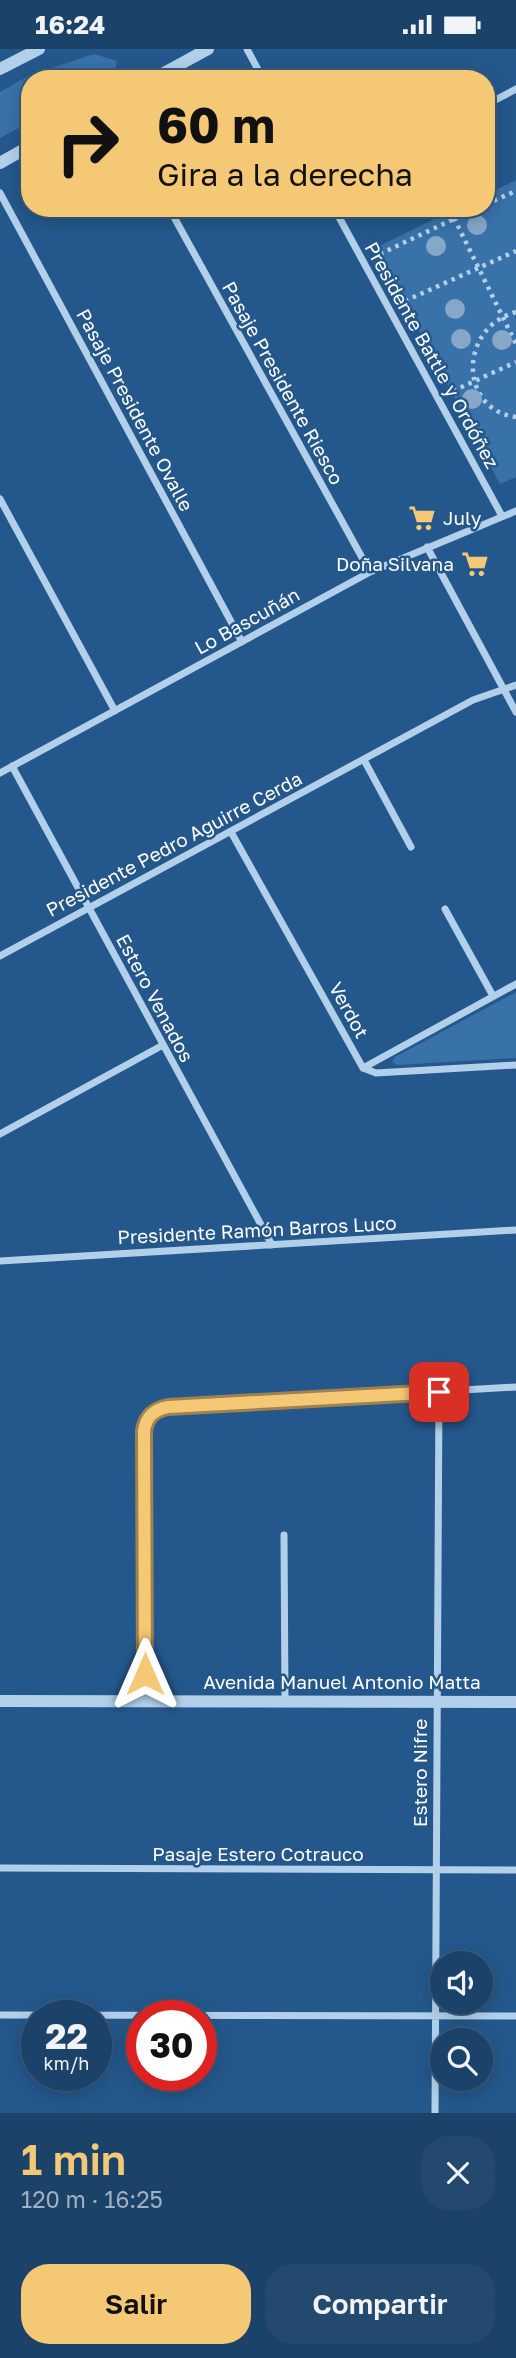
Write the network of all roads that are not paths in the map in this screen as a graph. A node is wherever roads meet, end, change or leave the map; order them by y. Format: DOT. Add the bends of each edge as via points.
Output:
graph roads {
  1 [pos="38,49"];
  2 [pos="208,49"];
  3 [pos="247,49"];
  4 [pos="20,53"];
  5 [pos="0,69"];
  6 [pos="170,70"];
  7 [pos="258,70"];
  8 [pos="516,89"];
  9 [pos="495,100"];
  10 [pos="21,151"];
  11 [pos="0,163"];
  12 [pos="0,193"];
  13 [pos="174,217"];
  14 [pos="339,217"];
  15 [pos="0,499"];
  16 [pos="516,510"];
  17 [pos="502,516"];
  18 [pos="427,547"];
  19 [pos="370,572"];
  20 [pos="242,642"];
  21 [pos="516,685"];
  22 [pos="504,690"];
  23 [pos="115,711"];
  24 [pos="516,712"];
  25 [pos="363,760"];
  26 [pos="12,766"];
  27 [pos="0,773"];
  28 [pos="232,832"];
  29 [pos="411,847"];
  30 [pos="89,908"];
  31 [pos="445,909"];
  32 [pos="0,956"];
  33 [pos="516,984"];
  34 [pos="493,996"];
  35 [pos="163,1045"];
  36 [pos="516,1065"];
  37 [pos="363,1068"];
  38 [pos="0,1134"];
  39 [pos="516,1230"];
  40 [pos="272,1245"];
  41 [pos="0,1261"];
  42 [pos="516,1387"];
  43 [pos="439,1392"];
  44 [pos="284,1535"];
  45 [pos="0,1700"];
  46 [pos="145,1701"];
  47 [pos="285,1701"];
  48 [pos="436,1702"];
  49 [pos="516,1702"];
  50 [pos="0,1868"];
  51 [pos="435,1870"];
  52 [pos="516,1870"];
  53 [pos="0,2015"];
  54 [pos="435,2016"];
  55 [pos="516,2016"];
  56 [pos="435,2113"];
  1 -- 4 [label="street"];
  2 -- 6 [label="street"];
  3 -- 7 [label="street"];
  4 -- 5 [label="street"];
  8 -- 9 [label="street"];
  10 -- 11 [label="street"];
  12 -- 20 [label="street, Pasaje Presidente Ovalle"];
  13 -- 19 [label="street, Pasaje Presidente Riesco"];
  14 -- 17 [label="street, Presidente Battle y Ordóñez"];
  15 -- 23 [label="street"];
  16 -- 17 [label="street, Lo Bascuñán"];
  17 -- 18 [label="street, Lo Bascuñán"];
  18 -- 19 [label="street, Lo Bascuñán"];
  18 -- 22 [label="street"];
  19 -- 20 [label="street, Lo Bascuñán"];
  20 -- 23 [label="street, Lo Bascuñán"];
  21 -- 22 [label="street, Presidente Pedro Aguirre Cerda"];
  22 -- 24 [label="street"];
  22 -- 25 [label="street, Presidente Pedro Aguirre Cerda" via="473,700"];
  23 -- 26 [label="street, Lo Bascuñán"];
  25 -- 28 [label="street, Presidente Pedro Aguirre Cerda"];
  25 -- 29 [label="street"];
  26 -- 27 [label="street, Lo Bascuñán"];
  26 -- 30 [label="street, Estero Venados"];
  28 -- 30 [label="street, Presidente Pedro Aguirre Cerda"];
  28 -- 37 [label="street, Verdot"];
  30 -- 32 [label="street, Presidente Pedro Aguirre Cerda"];
  30 -- 35 [label="street, Estero Venados"];
  31 -- 34 [label="street"];
  33 -- 34 [label="street"];
  34 -- 37 [label="street"];
  35 -- 38 [label="street"];
  35 -- 40 [label="street, Estero Venados"];
  36 -- 37 [label="street, Verdot" via="376,1073"];
  39 -- 40 [label="street, Presidente Ramón Barros Luco"];
  40 -- 41 [label="street, Presidente Ramón Barros Luco"];
  42 -- 43 [label="street"];
  43 -- 46 [label="street" via="168,1407 150,1415 144,1431"];
  43 -- 48 [label="street, Estero Nifre"];
  44 -- 47 [label="street"];
  45 -- 46 [label="street, Avenida Manuel Antonio Matta"];
  46 -- 47 [label="street, Avenida Manuel Antonio Matta"];
  47 -- 48 [label="street, Avenida Manuel Antonio Matta"];
  48 -- 49 [label="street, Avenida Manuel Antonio Matta"];
  48 -- 51 [label="street, Estero Nifre"];
  50 -- 51 [label="street, Pasaje Estero Cotrauco"];
  51 -- 52 [label="street, Pasaje Estero Cotrauco"];
  51 -- 54 [label="street, Estero Nifre"];
  53 -- 54 [label="street"];
  54 -- 55 [label="street"];
  54 -- 56 [label="street, Estero Nifre"];
}
